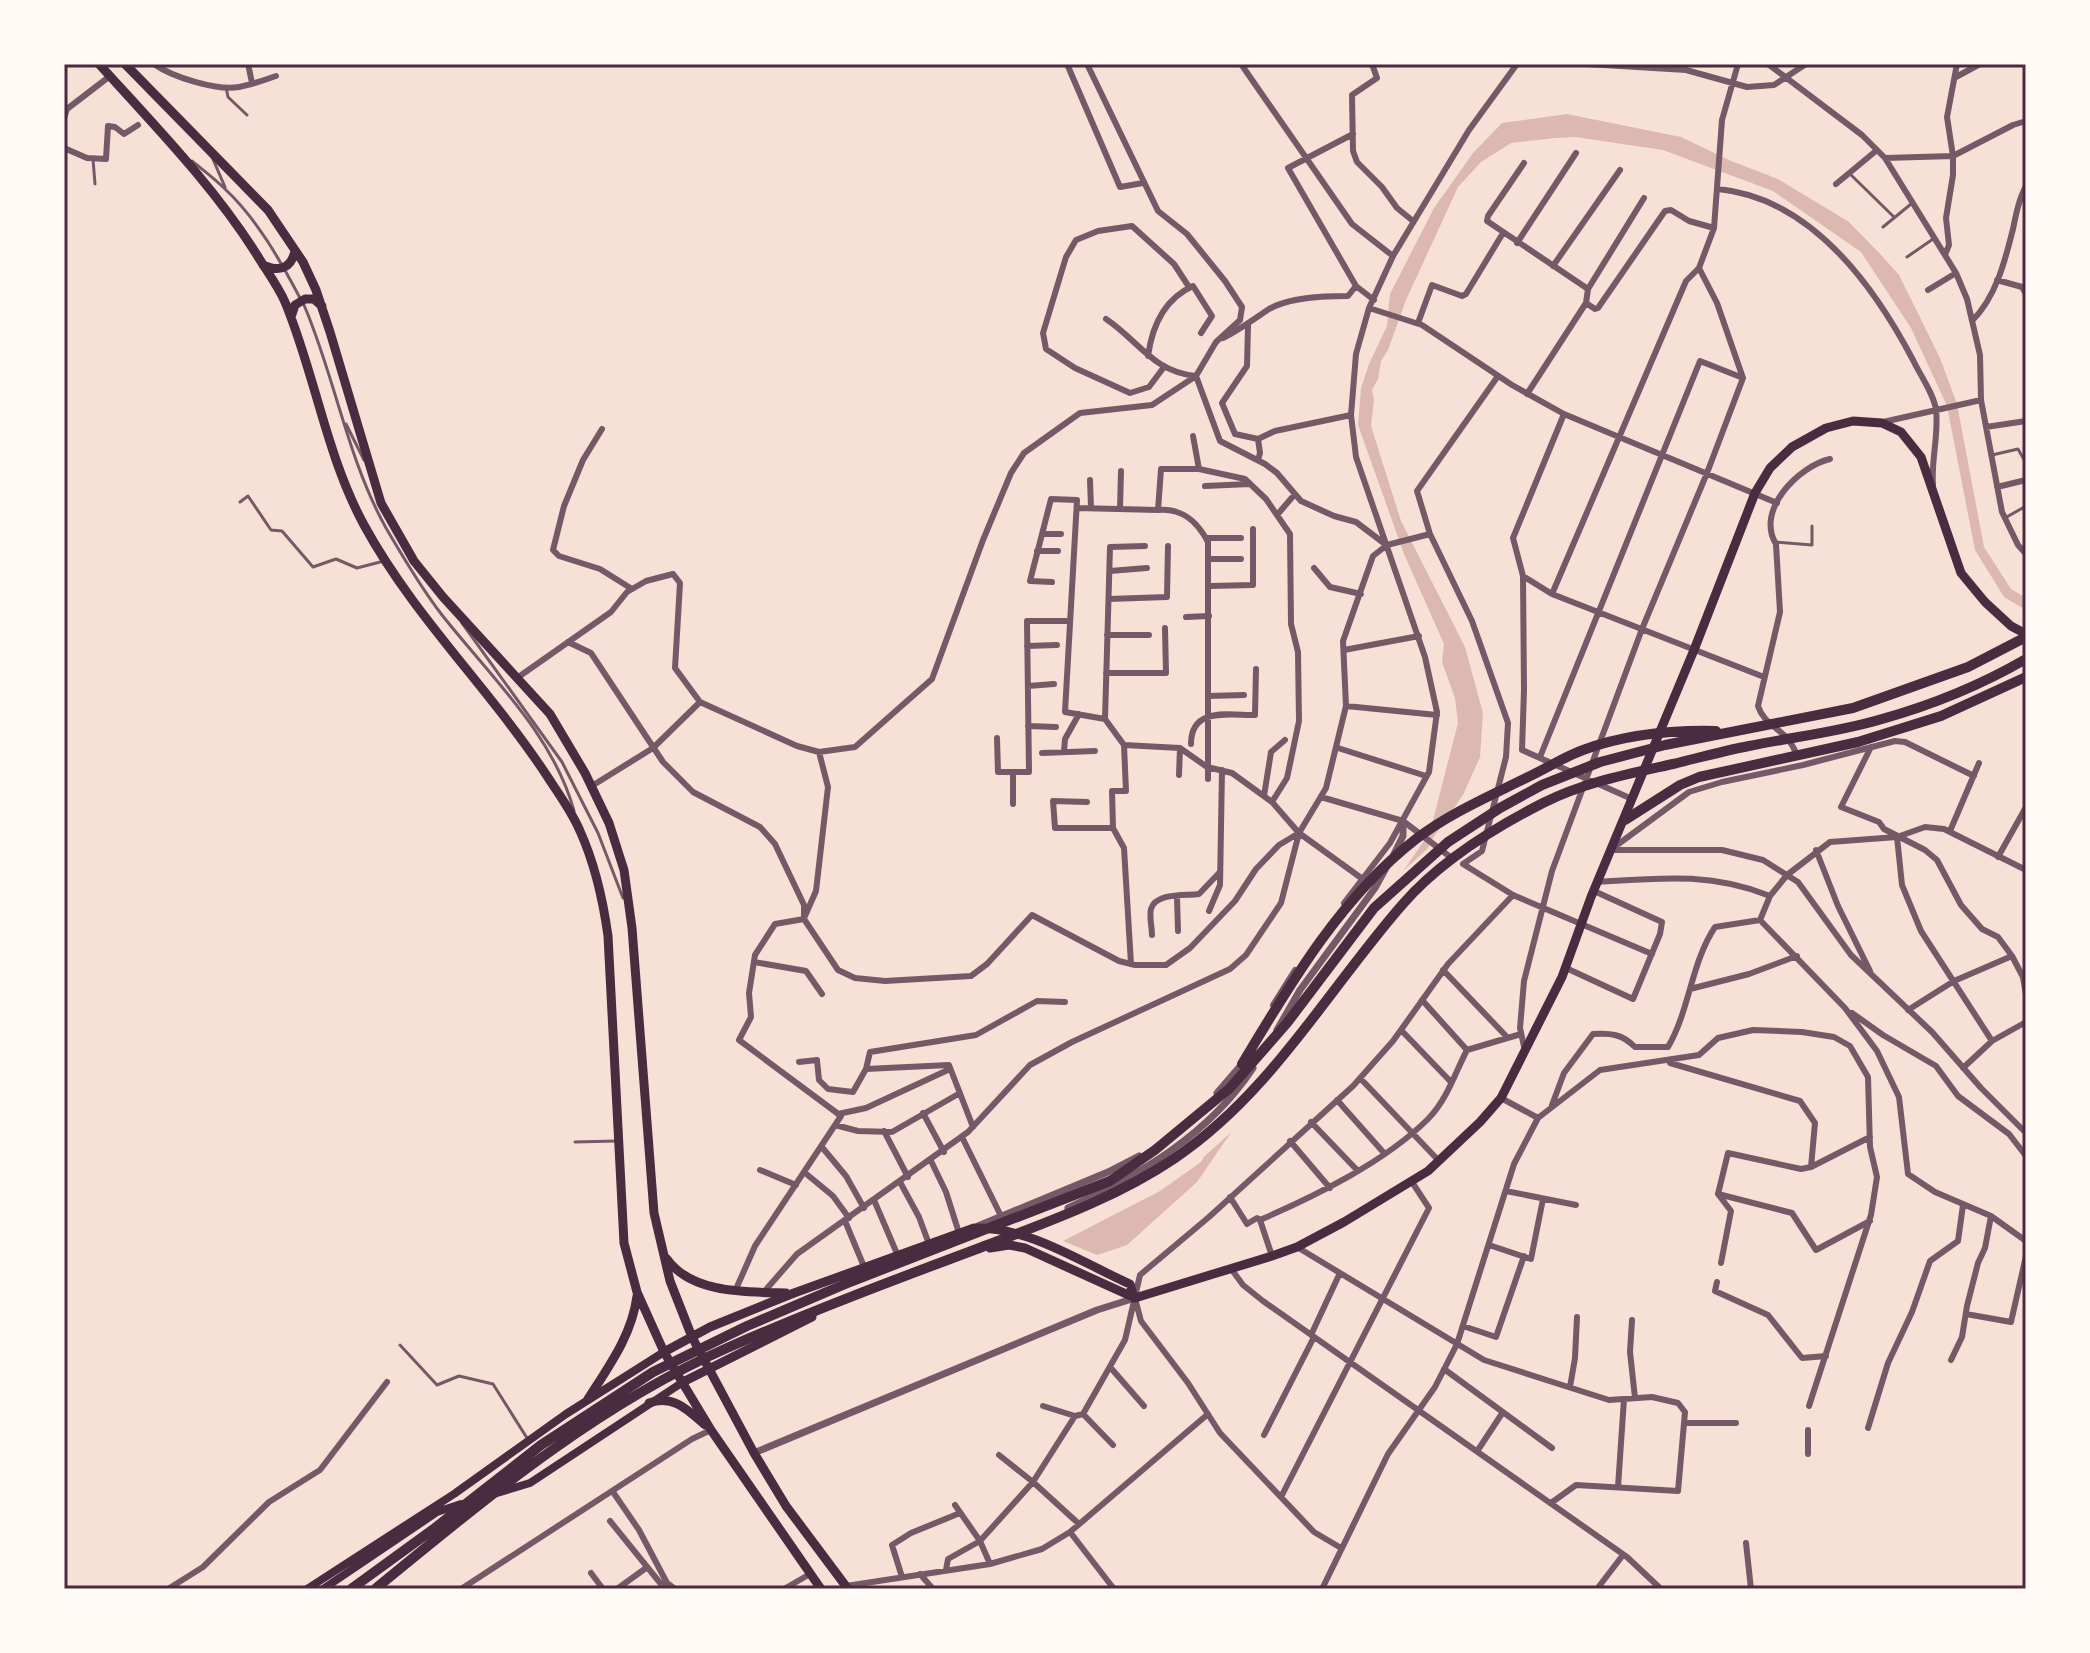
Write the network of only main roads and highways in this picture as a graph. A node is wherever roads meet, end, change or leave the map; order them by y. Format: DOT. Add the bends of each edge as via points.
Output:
graph roads {
  1 [pos="99,64"];
  2 [pos="130,66"];
  3 [pos="295,251"];
  4 [pos="263,265"];
  5 [pos="322,306"];
  6 [pos="291,318"];
  7 [pos="2026,635"];
  8 [pos="2022,662"];
  9 [pos="2026,677"];
  10 [pos="1742,731"];
  11 [pos="1625,820"];
  12 [pos="1242,1064"];
  13 [pos="662,1251"];
  14 [pos="1113,1282"];
  15 [pos="637,1292"];
  16 [pos="794,1293"];
  17 [pos="692,1337"];
  18 [pos="664,1352"];
  19 [pos="709,1367"];
  20 [pos="683,1382"];
  21 [pos="588,1399"];
  22 [pos="649,1403"];
  23 [pos="711,1430"];
  24 [pos="847,1588"];
  25 [pos="307,1589"];
  26 [pos="323,1589"];
  27 [pos="351,1589"];
  28 [pos="375,1589"];
  29 [pos="821,1589"];
  1 -- 4 [label="main road" via="170,141"];
  2 -- 3 [label="main road" via="268,210"];
  3 -- 4 [label="main road" via="285,268"];
  3 -- 5 [label="main road"];
  4 -- 6 [label="main road"];
  5 -- 6 [label="main road" via="314,299 302,300"];
  5 -- 13 [label="main road" via="381,503 414,561 550,714 609,823 624,870 632,928 654,1213"];
  6 -- 15 [label="main road" via="355,508 412,599 530,749 580,830 601,891 608,936 624,1243"];
  7 -- 10 [label="highway" via="1923,685 1853,708"];
  7 -- 11 [label="main road" via="1970,586 1956,562 1921,457 1901,432 1882,423 1853,421 1812,434 1775,461 1755,493"];
  8 -- 28 [label="highway" via="1879,720 1601,779 1506,822 1468,847 1403,904 1282,1058 1236,1109 1175,1158 1069,1213 838,1302 671,1374 548,1454"];
  9 -- 11 [label="highway" via="1941,716 1858,742 1699,777"];
  10 -- 12 [label="highway" via="1654,735 1583,750 1454,814 1374,877 1290,985"];
  10 -- 27 [label="highway" via="1600,762 1500,808 1448,842 1374,908 1230,1088 1110,1181 747,1326 653,1372 541,1445"];
  11 -- 14 [label="main road" via="1566,968 1501,1098 1439,1161 1297,1247 1135,1298 1130,1284"];
  13 -- 16 [label="main road" via="697,1284"];
  13 -- 17 [label="main road"];
  14 -- 16 [label="main road" via="1036,1239 974,1228"];
  14 -- 19 [label="main road" via="1025,1248 1000,1246 820,1313"];
  15 -- 18 [label="main road"];
  15 -- 21 [label="main road" via="635,1314 620,1349"];
  16 -- 17 [label="main road"];
  17 -- 18 [label="main road"];
  17 -- 19 [label="main road"];
  18 -- 20 [label="main road"];
  18 -- 21 [label="main road"];
  19 -- 20 [label="main road"];
  19 -- 24 [label="main road" via="786,1506"];
  20 -- 22 [label="main road"];
  20 -- 23 [label="main road"];
  21 -- 25 [label="main road"];
  22 -- 23 [label="main road" via="679,1403"];
  22 -- 26 [label="main road" via="530,1483 437,1512"];
  23 -- 29 [label="main road"];
}
